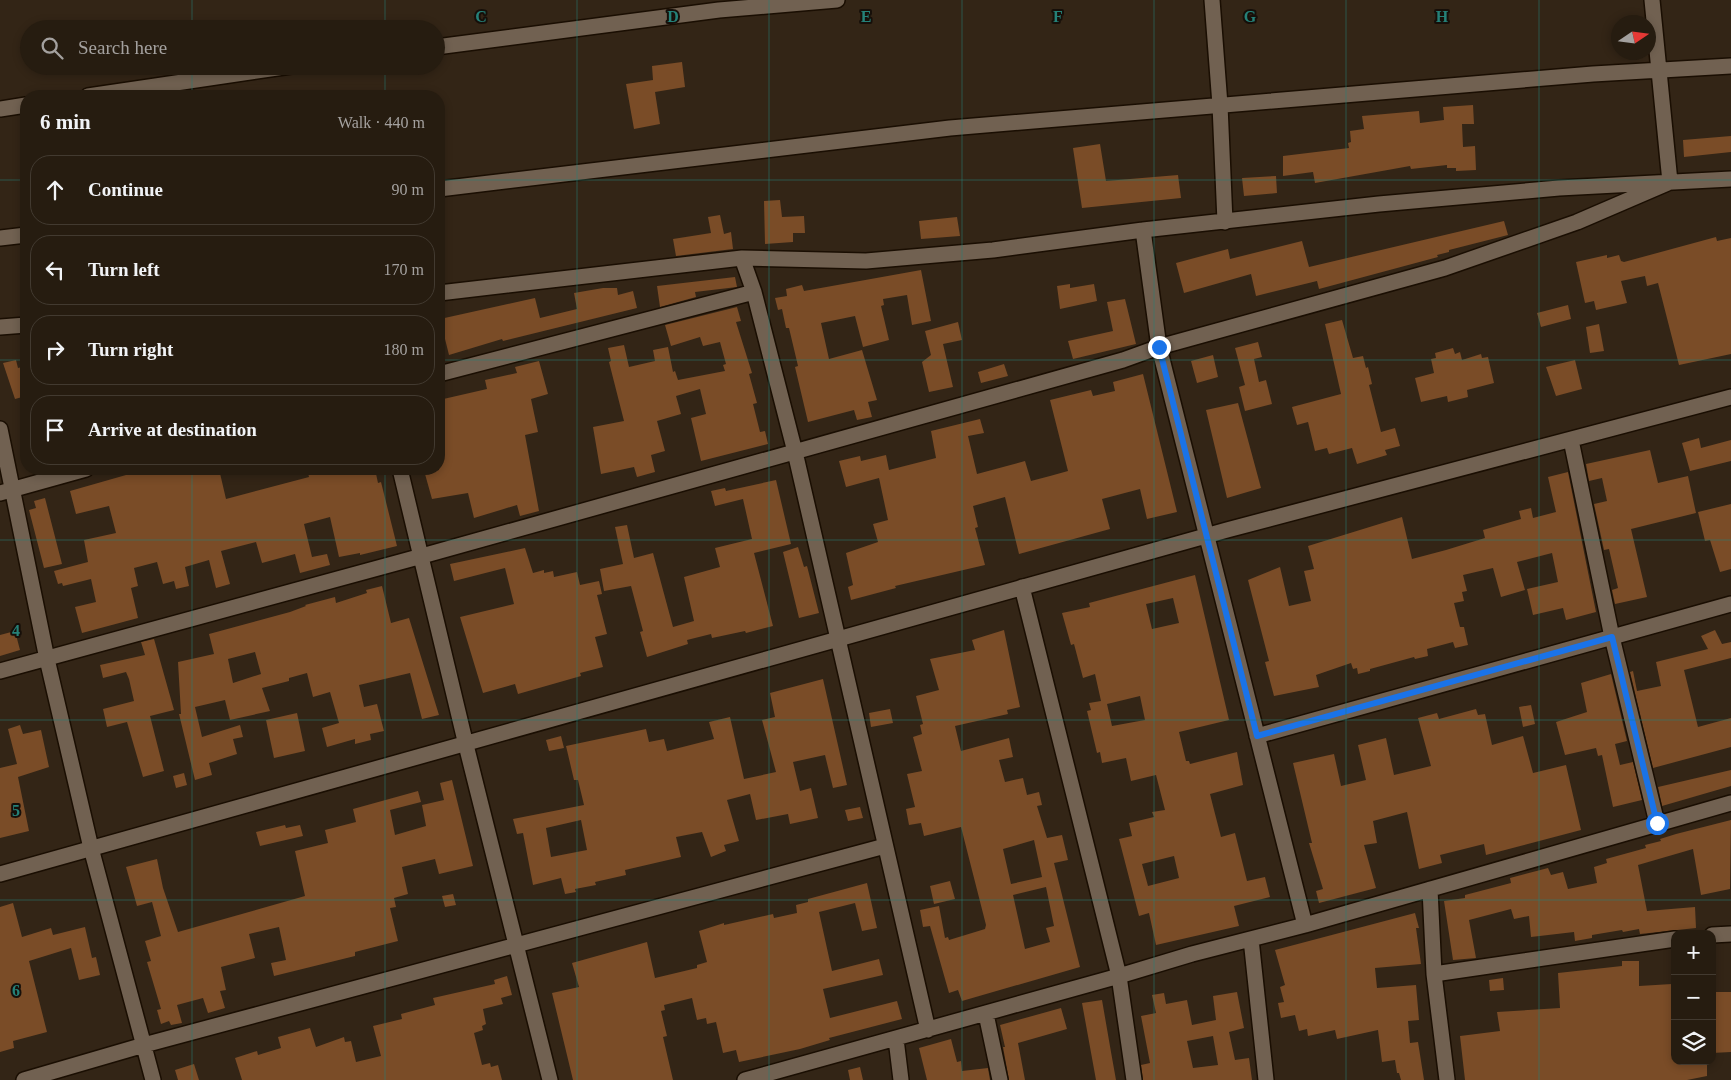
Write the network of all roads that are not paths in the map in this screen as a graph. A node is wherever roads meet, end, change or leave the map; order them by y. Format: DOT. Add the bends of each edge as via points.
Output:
graph roads {
  1 [pos="837,0"];
  2 [pos="1212,0"];
  3 [pos="1652,0"];
  4 [pos="796,2"];
  5 [pos="445,46"];
  6 [pos="1731,66"];
  7 [pos="1658,70"];
  8 [pos="230,75"];
  9 [pos="129,90"];
  10 [pos="1220,105"];
  11 [pos="20,106"];
  12 [pos="0,109"];
  13 [pos="1731,178"];
  14 [pos="1670,182"];
  15 [pos="445,188"];
  16 [pos="1225,222"];
  17 [pos="1143,230"];
  18 [pos="20,236"];
  19 [pos="0,238"];
  20 [pos="742,258"];
  21 [pos="445,292"];
  22 [pos="754,292"];
  23 [pos="20,325"];
  24 [pos="0,327"];
  25 [pos="1159,347"];
  26 [pos="445,372"];
  27 [pos="1731,397"];
  28 [pos="0,429"];
  29 [pos="1571,440"];
  30 [pos="795,452"];
  31 [pos="65,475"];
  32 [pos="402,475"];
  33 [pos="7,492"];
  34 [pos="1208,536"];
  35 [pos="422,556"];
  36 [pos="1022,587"];
  37 [pos="1731,604"];
  38 [pos="1612,637"];
  39 [pos="837,638"];
  40 [pos="47,659"];
  41 [pos="0,671"];
  42 [pos="1257,736"];
  43 [pos="466,745"];
  44 [pos="1731,803"];
  45 [pos="1657,823"];
  46 [pos="885,846"];
  47 [pos="91,848"];
  48 [pos="0,874"];
  49 [pos="1430,890"];
  50 [pos="1304,925"];
  51 [pos="1731,934"];
  52 [pos="1716,935"];
  53 [pos="1251,939"];
  54 [pos="1671,940"];
  55 [pos="515,946"];
  56 [pos="1434,974"];
  57 [pos="1119,976"];
  58 [pos="986,1014"];
  59 [pos="928,1030"];
  60 [pos="896,1038"];
  61 [pos="144,1045"];
  62 [pos="793,1074"];
  63 [pos="24,1080"];
  64 [pos="154,1080"];
  65 [pos="550,1080"];
  66 [pos="745,1080"];
  67 [pos="901,1080"];
  68 [pos="1000,1080"];
  69 [pos="1134,1080"];
  70 [pos="1266,1080"];
  71 [pos="1448,1080"];
  1 -- 4 [label="street"];
  2 -- 10 [label="street"];
  3 -- 7 [label="street"];
  4 -- 5 [label="street"];
  6 -- 7 [label="street"];
  7 -- 10 [label="street"];
  7 -- 14 [label="street"];
  8 -- 9 [label="street"];
  10 -- 15 [label="street" via="950,128"];
  10 -- 16 [label="street"];
  11 -- 12 [label="street"];
  13 -- 14 [label="street"];
  14 -- 16 [label="street" via="1379,204"];
  14 -- 25 [label="street" via="1577,222 1445,268"];
  16 -- 17 [label="street"];
  17 -- 20 [label="street" via="993,250 866,261"];
  17 -- 25 [label="street"];
  18 -- 19 [label="street"];
  20 -- 21 [label="street"];
  20 -- 22 [label="street"];
  22 -- 26 [label="street"];
  22 -- 30 [label="street"];
  23 -- 24 [label="street"];
  25 -- 30 [label="street"];
  25 -- 34 [label="street"];
  27 -- 29 [label="street"];
  28 -- 33 [label="street"];
  29 -- 34 [label="street"];
  29 -- 38 [label="street"];
  30 -- 35 [label="street"];
  30 -- 39 [label="street"];
  31 -- 33 [label="street"];
  32 -- 35 [label="street"];
  33 -- 40 [label="street"];
  34 -- 36 [label="street"];
  34 -- 42 [label="street"];
  35 -- 40 [label="street"];
  35 -- 43 [label="street"];
  36 -- 39 [label="street"];
  36 -- 57 [label="street"];
  37 -- 38 [label="street"];
  38 -- 42 [label="street"];
  38 -- 45 [label="street"];
  39 -- 43 [label="street"];
  39 -- 46 [label="street"];
  40 -- 41 [label="street"];
  40 -- 47 [label="street"];
  42 -- 50 [label="street"];
  43 -- 47 [label="street"];
  43 -- 55 [label="street"];
  44 -- 45 [label="street"];
  45 -- 49 [label="street"];
  46 -- 55 [label="street"];
  46 -- 59 [label="street"];
  47 -- 48 [label="street"];
  47 -- 61 [label="street"];
  49 -- 50 [label="street"];
  49 -- 56 [label="street"];
  50 -- 53 [label="street"];
  51 -- 52 [label="street"];
  53 -- 57 [label="street"];
  53 -- 70 [label="street"];
  54 -- 56 [label="street"];
  55 -- 61 [label="street"];
  55 -- 65 [label="street"];
  56 -- 71 [label="street"];
  57 -- 58 [label="street"];
  57 -- 69 [label="street"];
  58 -- 59 [label="street"];
  58 -- 68 [label="street"];
  59 -- 60 [label="street"];
  60 -- 62 [label="street"];
  60 -- 67 [label="street"];
  61 -- 63 [label="street"];
  61 -- 64 [label="street"];
  62 -- 66 [label="street"];
}
